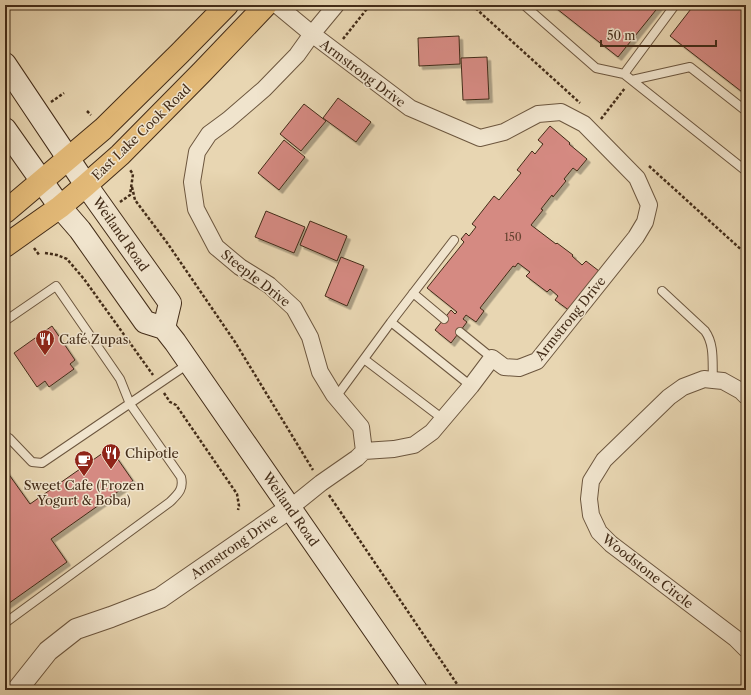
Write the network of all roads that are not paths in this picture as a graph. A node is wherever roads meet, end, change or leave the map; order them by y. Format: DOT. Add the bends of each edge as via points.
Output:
graph roads {
  1 [pos="227,5"];
  2 [pos="266,5"];
  3 [pos="277,5"];
  4 [pos="336,5"];
  5 [pos="524,5"];
  6 [pos="675,5"];
  7 [pos="312,34"];
  8 [pos="5,64"];
  9 [pos="624,74"];
  10 [pos="632,80"];
  11 [pos="746,111"];
  12 [pos="5,129"];
  13 [pos="68,158"];
  14 [pos="746,171"];
  15 [pos="42,181"];
  16 [pos="86,185"];
  17 [pos="60,207"];
  18 [pos="5,212"];
  19 [pos="454,240"];
  20 [pos="5,246"];
  21 [pos="662,291"];
  22 [pos="413,293"];
  23 [pos="444,319"];
  24 [pos="5,321"];
  25 [pos="391,322"];
  26 [pos="164,328"];
  27 [pos="460,332"];
  28 [pos="364,358"];
  29 [pos="492,358"];
  30 [pos="189,364"];
  31 [pos="713,380"];
  32 [pos="471,386"];
  33 [pos="746,396"];
  34 [pos="336,397"];
  35 [pos="130,404"];
  36 [pos="443,419"];
  37 [pos="6,437"];
  38 [pos="364,451"];
  39 [pos="290,508"];
  40 [pos="5,623"];
  41 [pos="746,649"];
  42 [pos="17,690"];
  43 [pos="416,690"];
  1 -- 13 [label="main road" via="103,130"];
  2 -- 16 [label="main road, East Lake Cook Road" via="120,155"];
  3 -- 7 [label="street, Armstrong Drive"];
  4 -- 7 [label="street, Steeple Drive"];
  5 -- 9 [label="lane" via="596,68"];
  6 -- 9 [label="lane"];
  7 -- 29 [label="street, Armstrong Drive" via="410,108 480,138 504,132 538,114 561,112 584,124 637,178 650,205 645,222 636,237 537,361 519,368 504,367"];
  7 -- 34 [label="street, Steeple Drive" via="297,55 264,89 209,134 197,152 192,182 196,210 216,247 240,267 269,285 294,308 310,337 320,372"];
  8 -- 13 [label="main road, Weiland Road"];
  9 -- 10 [label="lane"];
  10 -- 11 [label="lane" via="690,67"];
  10 -- 14 [label="lane"];
  12 -- 15 [label="main road"];
  13 -- 15 [label="main road"];
  13 -- 16 [label="main road, Weiland Road"];
  15 -- 17 [label="main road"];
  15 -- 18 [label="main road"];
  16 -- 17 [label="main road, East Lake Cook Road"];
  16 -- 26 [label="main road, Weiland Road" via="170,303"];
  17 -- 20 [label="main road, East Lake Cook Road"];
  17 -- 26 [label="main road" via="80,230 146,322"];
  19 -- 22 [label="lane"];
  21 -- 31 [label="lane" via="710,338"];
  22 -- 23 [label="lane"];
  22 -- 25 [label="lane"];
  24 -- 35 [label="lane" via="56,286 120,379"];
  25 -- 28 [label="lane"];
  25 -- 32 [label="lane"];
  26 -- 30 [label="main road, Weiland Road"];
  27 -- 29 [label="lane"];
  28 -- 34 [label="lane"];
  28 -- 36 [label="lane"];
  29 -- 32 [label="street"];
  30 -- 35 [label="lane"];
  30 -- 39 [label="main road, Weiland Road"];
  31 -- 33 [label="street, Woodstone Circle" via="723,381"];
  31 -- 41 [label="street, Woodstone Circle" via="704,379 683,387 669,397 604,460 590,481 590,515 599,532 611,544"];
  32 -- 36 [label="street"];
  34 -- 38 [label="street, Steeple Drive" via="362,427"];
  35 -- 37 [label="lane" via="42,463 32,462"];
  35 -- 40 [label="lane" via="181,477 183,483 180,491 170,502"];
  36 -- 38 [label="street" via="432,432 414,446"];
  38 -- 39 [label="street, Armstrong Drive"];
  39 -- 42 [label="street, Armstrong Drive" via="160,598 76,629 48,651"];
  39 -- 43 [label="main road, Weiland Road"];
}
